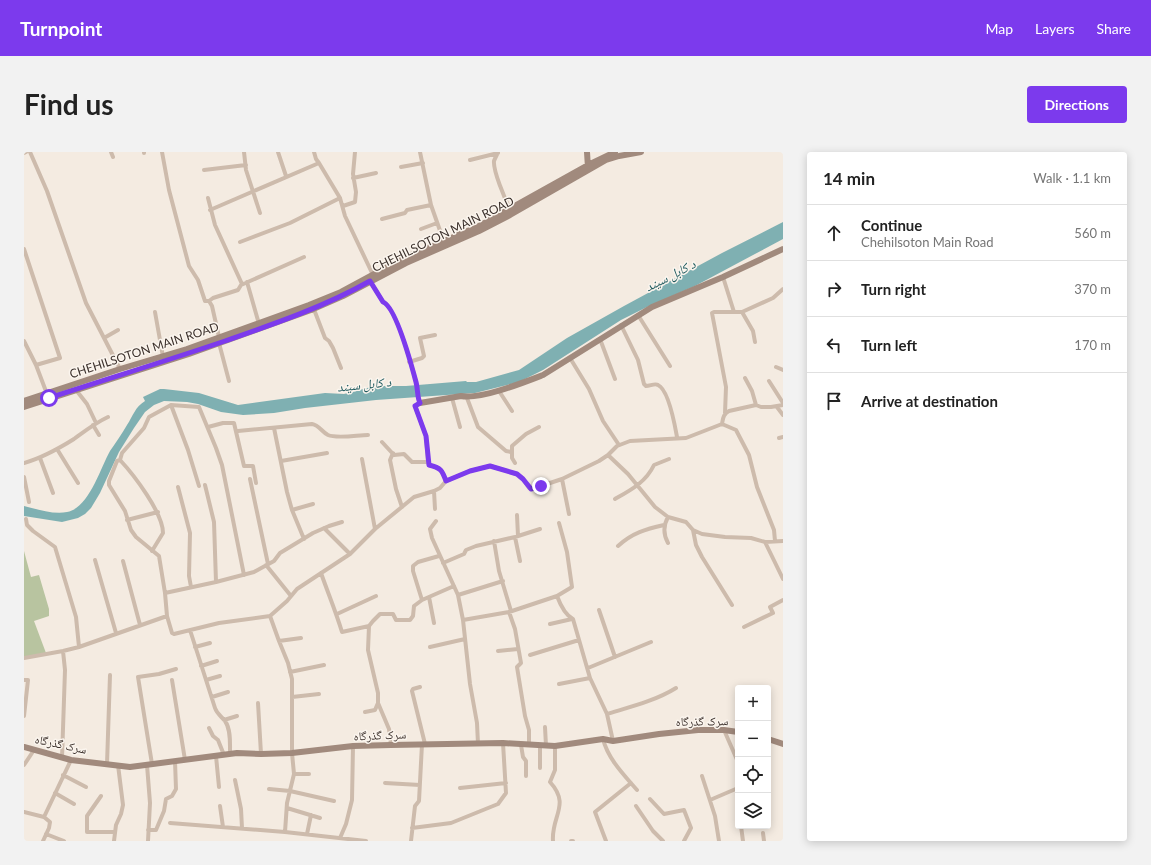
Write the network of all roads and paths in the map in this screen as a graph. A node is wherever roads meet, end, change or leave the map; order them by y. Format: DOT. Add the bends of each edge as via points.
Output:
graph roads {
  1 [pos="30,152"];
  2 [pos="111,152"];
  3 [pos="162,152"];
  4 [pos="244,152"];
  5 [pos="278,152"];
  6 [pos="314,152"];
  7 [pos="355,152"];
  8 [pos="420,152"];
  9 [pos="478,152"];
  10 [pos="498,152"];
  11 [pos="587,152"];
  12 [pos="615,152"];
  13 [pos="641,152"];
  14 [pos="113,157"];
  15 [pos="480,158"];
  16 [pos="470,160"];
  17 [pos="319,163"];
  18 [pos="423,164"];
  19 [pos="246,166"];
  20 [pos="401,167"];
  21 [pos="588,167"];
  22 [pos="204,170"];
  23 [pos="376,173"];
  24 [pos="286,176"];
  25 [pos="353,178"];
  26 [pos="253,190"];
  27 [pos="208,198"];
  28 [pos="340,198"];
  29 [pos="431,205"];
  30 [pos="343,206"];
  31 [pos="510,209"];
  32 [pos="210,210"];
  33 [pos="260,214"];
  34 [pos="382,219"];
  35 [pos="437,223"];
  36 [pos="421,229"];
  37 [pos="240,242"];
  38 [pos="444,242"];
  39 [pos="24,249"];
  40 [pos="783,249"];
  41 [pos="304,257"];
  42 [pos="373,275"];
  43 [pos="723,278"];
  44 [pos="370,281"];
  45 [pos="247,282"];
  46 [pos="242,284"];
  47 [pos="783,289"];
  48 [pos="209,301"];
  49 [pos="311,310"];
  50 [pos="156,312"];
  51 [pos="734,312"];
  52 [pos="742,312"];
  53 [pos="638,314"];
  54 [pos="259,324"];
  55 [pos="621,325"];
  56 [pos="118,330"];
  57 [pos="435,335"];
  58 [pos="104,338"];
  59 [pos="599,338"];
  60 [pos="219,340"];
  61 [pos="24,341"];
  62 [pos="754,342"];
  63 [pos="163,357"];
  64 [pos="570,358"];
  65 [pos="409,362"];
  66 [pos="36,365"];
  67 [pos="670,366"];
  68 [pos="776,367"];
  69 [pos="340,368"];
  70 [pos="120,369"];
  71 [pos="783,370"];
  72 [pos="745,378"];
  73 [pos="615,379"];
  74 [pos="229,381"];
  75 [pos="769,381"];
  76 [pos="75,389"];
  77 [pos="499,391"];
  78 [pos="47,394"];
  79 [pos="452,398"];
  80 [pos="467,398"];
  81 [pos="24,401"];
  82 [pos="419,402"];
  83 [pos="783,404"];
  84 [pos="171,405"];
  85 [pos="756,405"];
  86 [pos="24,407"];
  87 [pos="777,407"];
  88 [pos="512,412"];
  89 [pos="725,413"];
  90 [pos="783,416"];
  91 [pos="108,417"];
  92 [pos="94,424"];
  93 [pos="722,424"];
  94 [pos="208,427"];
  95 [pos="460,427"];
  96 [pos="539,427"];
  97 [pos="274,428"];
  98 [pos="238,431"];
  99 [pos="368,434"];
  100 [pos="99,435"];
  101 [pos="677,437"];
  102 [pos="382,442"];
  103 [pos="619,445"];
  104 [pos="57,448"];
  105 [pos="511,452"];
  106 [pos="328,453"];
  107 [pos="392,453"];
  108 [pos="608,455"];
  109 [pos="40,458"];
  110 [pos="362,459"];
  111 [pos="120,460"];
  112 [pos="669,460"];
  113 [pos="280,461"];
  114 [pos="428,462"];
  115 [pos="24,463"];
  116 [pos="516,463"];
  117 [pos="24,477"];
  118 [pos="250,479"];
  119 [pos="562,479"];
  120 [pos="446,481"];
  121 [pos="78,483"];
  122 [pos="256,483"];
  123 [pos="199,486"];
  124 [pos="205,486"];
  125 [pos="638,486"];
  126 [pos="178,487"];
  127 [pos="434,491"];
  128 [pos="53,493"];
  129 [pos="615,499"];
  130 [pos="29,502"];
  131 [pos="313,504"];
  132 [pos="402,507"];
  133 [pos="435,509"];
  134 [pos="292,510"];
  135 [pos="158,512"];
  136 [pos="569,514"];
  137 [pos="517,515"];
  138 [pos="668,517"];
  139 [pos="26,519"];
  140 [pos="128,520"];
  141 [pos="436,521"];
  142 [pos="342,522"];
  143 [pos="559,523"];
  144 [pos="664,525"];
  145 [pos="324,528"];
  146 [pos="375,529"];
  147 [pos="540,529"];
  148 [pos="693,530"];
  149 [pos="517,537"];
  150 [pos="304,539"];
  151 [pos="494,541"];
  152 [pos="775,541"];
  153 [pos="783,541"];
  154 [pos="765,542"];
  155 [pos="668,543"];
  156 [pos="618,546"];
  157 [pos="152,551"];
  158 [pos="350,554"];
  159 [pos="439,556"];
  160 [pos="95,560"];
  161 [pos="123,560"];
  162 [pos="520,561"];
  163 [pos="443,562"];
  164 [pos="267,565"];
  165 [pos="321,573"];
  166 [pos="244,575"];
  167 [pos="783,579"];
  168 [pos="503,581"];
  169 [pos="216,582"];
  170 [pos="454,586"];
  171 [pos="191,587"];
  172 [pos="165,593"];
  173 [pos="458,595"];
  174 [pos="291,596"];
  175 [pos="376,596"];
  176 [pos="557,596"];
  177 [pos="428,597"];
  178 [pos="422,600"];
  179 [pos="783,600"];
  180 [pos="732,605"];
  181 [pos="599,610"];
  182 [pos="510,611"];
  183 [pos="337,614"];
  184 [pos="167,616"];
  185 [pos="270,616"];
  186 [pos="573,619"];
  187 [pos="464,620"];
  188 [pos="434,622"];
  189 [pos="550,624"];
  190 [pos="140,625"];
  191 [pos="369,626"];
  192 [pos="744,627"];
  193 [pos="190,630"];
  194 [pos="116,633"];
  195 [pos="302,638"];
  196 [pos="465,639"];
  197 [pos="579,640"];
  198 [pos="279,641"];
  199 [pos="651,642"];
  200 [pos="210,643"];
  201 [pos="79,647"];
  202 [pos="195,647"];
  203 [pos="430,647"];
  204 [pos="518,649"];
  205 [pos="63,651"];
  206 [pos="498,651"];
  207 [pos="530,655"];
  208 [pos="615,657"];
  209 [pos="24,658"];
  210 [pos="217,661"];
  211 [pos="324,665"];
  212 [pos="201,666"];
  213 [pos="176,668"];
  214 [pos="588,668"];
  215 [pos="290,672"];
  216 [pos="110,675"];
  217 [pos="220,676"];
  218 [pos="590,678"];
  219 [pos="24,680"];
  220 [pos="172,680"];
  221 [pos="206,680"];
  222 [pos="559,684"];
  223 [pos="420,687"];
  224 [pos="676,688"];
  225 [pos="228,692"];
  226 [pos="319,694"];
  227 [pos="212,697"];
  228 [pos="292,697"];
  229 [pos="258,703"];
  230 [pos="378,703"];
  231 [pos="365,712"];
  232 [pos="607,714"];
  233 [pos="24,716"];
  234 [pos="237,716"];
  235 [pos="224,720"];
  236 [pos="545,727"];
  237 [pos="209,728"];
  238 [pos="724,730"];
  239 [pos="735,732"];
  240 [pos="603,739"];
  241 [pos="771,740"];
  242 [pos="613,741"];
  243 [pos="503,743"];
  244 [pos="424,744"];
  245 [pos="478,744"];
  246 [pos="783,744"];
  247 [pos="391,745"];
  248 [pos="521,745"];
  249 [pos="529,745"];
  250 [pos="353,746"];
  251 [pos="543,746"];
  252 [pos="555,746"];
  253 [pos="24,747"];
  254 [pos="34,750"];
  255 [pos="292,753"];
  256 [pos="227,754"];
  257 [pos="261,754"];
  258 [pos="216,756"];
  259 [pos="736,757"];
  260 [pos="62,758"];
  261 [pos="71,760"];
  262 [pos="185,760"];
  263 [pos="175,761"];
  264 [pos="107,764"];
  265 [pos="24,765"];
  266 [pos="149,765"];
  267 [pos="118,766"];
  268 [pos="540,768"];
  269 [pos="294,774"];
  270 [pos="310,774"];
  271 [pos="63,775"];
  272 [pos="526,776"];
  273 [pos="702,776"];
  274 [pos="235,780"];
  275 [pos="384,783"];
  276 [pos="506,783"];
  277 [pos="631,783"];
  278 [pos="420,785"];
  279 [pos="219,787"];
  280 [pos="86,788"];
  281 [pos="460,788"];
  282 [pos="269,789"];
  283 [pos="735,789"];
  284 [pos="637,790"];
  285 [pos="290,791"];
  286 [pos="55,793"];
  287 [pos="101,796"];
  288 [pos="650,799"];
  289 [pos="334,800"];
  290 [pos="710,800"];
  291 [pos="74,804"];
  292 [pos="220,806"];
  293 [pos="636,806"];
  294 [pos="287,808"];
  295 [pos="24,812"];
  296 [pos="311,815"];
  297 [pos="44,817"];
  298 [pos="320,818"];
  299 [pos="170,823"];
  300 [pos="223,827"];
  301 [pos="242,828"];
  302 [pos="412,828"];
  303 [pos="741,829"];
  304 [pos="148,830"];
  305 [pos="115,832"];
  306 [pos="285,832"];
  307 [pos="763,833"];
  308 [pos="46,834"];
  309 [pos="307,834"];
  310 [pos="340,838"];
  311 [pos="43,841"];
  312 [pos="63,841"];
  313 [pos="114,841"];
  314 [pos="148,841"];
  315 [pos="366,841"];
  316 [pos="410,841"];
  317 [pos="553,841"];
  318 [pos="606,841"];
  319 [pos="663,841"];
  320 [pos="684,841"];
  321 [pos="719,841"];
  322 [pos="743,841"];
  323 [pos="764,841"];
  1 -- 58 [label="street" via="47,191 86,303"];
  2 -- 14 [label="street"];
  3 -- 48 [label="street" via="189,266 198,280 205,300"];
  4 -- 19 [label="street"];
  5 -- 24 [label="street"];
  6 -- 17 [label="street"];
  7 -- 25 [label="street"];
  8 -- 18 [label="street"];
  9 -- 15 [label="street"];
  10 -- 15 [label="street"];
  10 -- 31 [label="street" via="494,166"];
  11 -- 21 [label="main road"];
  12 -- 21 [label="main road, CHEHILSOTON MAIN ROAD"];
  13 -- 21 [label="main road, CHEHILSOTON MAIN ROAD" via="619,156"];
  15 -- 16 [label="street"];
  17 -- 24 [label="street"];
  17 -- 28 [label="street"];
  18 -- 20 [label="street"];
  18 -- 29 [label="street"];
  19 -- 22 [label="street"];
  19 -- 26 [label="street"];
  21 -- 31 [label="main road, CHEHILSOTON MAIN ROAD"];
  21 -- 44 [label="main road, CHEHILSOTON MAIN ROAD" via="486,228"];
  23 -- 25 [label="street"];
  24 -- 26 [label="street"];
  25 -- 30 [label="street" via="356,192 354,202"];
  26 -- 32 [label="street"];
  26 -- 33 [label="street"];
  27 -- 32 [label="street"];
  28 -- 30 [label="street"];
  28 -- 37 [label="street" via="290,223"];
  29 -- 34 [label="street"];
  29 -- 35 [label="street"];
  30 -- 42 [label="street" via="345,216"];
  31 -- 38 [label="main road, CHEHILSOTON MAIN ROAD"];
  32 -- 46 [label="street"];
  35 -- 36 [label="street"];
  35 -- 38 [label="street"];
  38 -- 42 [label="main road, CHEHILSOTON MAIN ROAD" via="404,258"];
  39 -- 66 [label="street" via="60,358"];
  40 -- 43 [label="main road"];
  41 -- 45 [label="street"];
  42 -- 54 [label="main road, CHEHILSOTON MAIN ROAD" via="341,292"];
  43 -- 51 [label="street"];
  43 -- 53 [label="main road"];
  44 -- 49 [label="main road, CHEHILSOTON MAIN ROAD"];
  44 -- 65 [label="street" via="383,302 386,302 401,331"];
  45 -- 46 [label="street"];
  45 -- 54 [label="street"];
  46 -- 48 [label="street" via="238,290"];
  47 -- 52 [label="street" via="772,298"];
  48 -- 60 [label="street"];
  49 -- 60 [label="main road, CHEHILSOTON MAIN ROAD"];
  49 -- 69 [label="street" via="315,312 324,338 333,348"];
  50 -- 63 [label="street"];
  51 -- 52 [label="street"];
  51 -- 89 [label="street" via="714,312 711,315 726,387"];
  52 -- 62 [label="street" via="753,331"];
  53 -- 55 [label="main road"];
  53 -- 67 [label="street"];
  54 -- 60 [label="main road, CHEHILSOTON MAIN ROAD"];
  55 -- 59 [label="main road"];
  55 -- 101 [label="street" via="638,360 644,384 656,384 664,391 674,417"];
  56 -- 58 [label="street"];
  57 -- 65 [label="street" via="420,338 424,356"];
  58 -- 70 [label="street"];
  59 -- 64 [label="main road"];
  59 -- 73 [label="street"];
  60 -- 63 [label="main road, CHEHILSOTON MAIN ROAD"];
  60 -- 74 [label="street"];
  60 -- 76 [label="main road, CHEHILSOTON MAIN ROAD" via="170,360"];
  61 -- 66 [label="street"];
  63 -- 70 [label="main road, CHEHILSOTON MAIN ROAD"];
  64 -- 77 [label="main road" via="543,375"];
  64 -- 103 [label="street" via="589,389 603,421"];
  65 -- 82 [label="street"];
  66 -- 78 [label="street"];
  68 -- 71 [label="street"];
  70 -- 78 [label="main road, CHEHILSOTON MAIN ROAD"];
  72 -- 85 [label="street"];
  75 -- 83 [label="street"];
  76 -- 86 [label="main road, CHEHILSOTON MAIN ROAD"];
  76 -- 92 [label="street" via="87,404"];
  77 -- 80 [label="main road"];
  77 -- 88 [label="street"];
  78 -- 81 [label="main road, CHEHILSOTON MAIN ROAD"];
  79 -- 80 [label="main road"];
  79 -- 82 [label="main road"];
  79 -- 95 [label="street"];
  80 -- 105 [label="street" via="478,427 506,451"];
  82 -- 114 [label="street" via="415,406 426,436"];
  83 -- 87 [label="street"];
  84 -- 94 [label="street" via="199,407"];
  84 -- 111 [label="street" via="149,417 144,428"];
  84 -- 123 [label="street"];
  85 -- 87 [label="street"];
  85 -- 89 [label="street"];
  87 -- 90 [label="street"];
  89 -- 93 [label="street"];
  91 -- 92 [label="street"];
  92 -- 100 [label="street"];
  92 -- 104 [label="street"];
  93 -- 101 [label="street" via="686,438"];
  93 -- 152 [label="street" via="736,430 749,455 757,487 774,530"];
  94 -- 122 [label="street" via="234,423 244,466 253,466"];
  94 -- 166 [label="street" via="227,486"];
  96 -- 105 [label="street" via="512,446"];
  97 -- 98 [label="street"];
  97 -- 99 [label="street" via="312,424 329,435"];
  97 -- 113 [label="street"];
  101 -- 103 [label="street" via="639,439"];
  102 -- 107 [label="street"];
  103 -- 108 [label="street"];
  104 -- 109 [label="street"];
  104 -- 121 [label="street"];
  105 -- 116 [label="street"];
  106 -- 113 [label="street"];
  107 -- 114 [label="street" via="404,454 412,462"];
  107 -- 132 [label="street" via="390,460"];
  108 -- 119 [label="street"];
  108 -- 125 [label="street"];
  109 -- 115 [label="street"];
  109 -- 128 [label="street"];
  110 -- 146 [label="street"];
  111 -- 135 [label="street" via="130,470"];
  111 -- 140 [label="street" via="117,461 109,485"];
  112 -- 125 [label="street" via="654,465"];
  113 -- 134 [label="street"];
  114 -- 120 [label="street" via="442,471"];
  117 -- 130 [label="street"];
  118 -- 164 [label="street"];
  119 -- 120 [label="street" via="532,490 517,474 490,466"];
  119 -- 136 [label="street"];
  120 -- 127 [label="street"];
  124 -- 169 [label="street" via="214,522"];
  125 -- 129 [label="street"];
  125 -- 138 [label="street" via="655,507"];
  126 -- 171 [label="street" via="190,533"];
  127 -- 132 [label="street" via="414,497"];
  127 -- 133 [label="street"];
  131 -- 134 [label="street"];
  132 -- 146 [label="street"];
  134 -- 150 [label="street"];
  135 -- 140 [label="street"];
  135 -- 157 [label="street" via="163,533"];
  137 -- 149 [label="street"];
  138 -- 144 [label="street"];
  138 -- 148 [label="street" via="686,522"];
  139 -- 201 [label="street" via="27,525 33,531 55,547 76,617"];
  140 -- 157 [label="street" via="136,537"];
  141 -- 159 [label="street" via="432,524 430,532"];
  142 -- 145 [label="street"];
  143 -- 176 [label="street" via="572,586"];
  144 -- 155 [label="street"];
  144 -- 156 [label="street" via="634,534"];
  145 -- 150 [label="street"];
  145 -- 158 [label="street"];
  146 -- 158 [label="street"];
  147 -- 149 [label="street"];
  148 -- 154 [label="street" via="702,534 751,538"];
  148 -- 180 [label="street" via="702,557"];
  149 -- 151 [label="street"];
  149 -- 162 [label="street"];
  150 -- 164 [label="street" via="280,553"];
  151 -- 163 [label="street" via="466,550 464,554"];
  151 -- 168 [label="street"];
  152 -- 153 [label="street"];
  152 -- 154 [label="street"];
  154 -- 167 [label="street"];
  157 -- 172 [label="street" via="159,556"];
  158 -- 165 [label="street"];
  159 -- 163 [label="street"];
  159 -- 178 [label="street" via="413,566"];
  160 -- 194 [label="street"];
  161 -- 190 [label="street"];
  163 -- 170 [label="street"];
  164 -- 166 [label="street"];
  164 -- 174 [label="street"];
  165 -- 174 [label="street"];
  165 -- 183 [label="street"];
  166 -- 169 [label="street"];
  168 -- 173 [label="street"];
  168 -- 182 [label="street"];
  169 -- 171 [label="street"];
  170 -- 173 [label="street"];
  170 -- 177 [label="street"];
  171 -- 172 [label="street"];
  172 -- 184 [label="street"];
  173 -- 187 [label="street"];
  174 -- 185 [label="street"];
  175 -- 183 [label="street"];
  176 -- 182 [label="street"];
  176 -- 186 [label="street" via="562,607"];
  177 -- 178 [label="street"];
  177 -- 188 [label="street"];
  178 -- 191 [label="street" via="414,606 410,620 396,620 393,614 380,614"];
  179 -- 192 [label="street" via="770,606 773,613"];
  181 -- 208 [label="street"];
  182 -- 187 [label="street"];
  182 -- 204 [label="street"];
  183 -- 191 [label="street" via="342,632"];
  184 -- 190 [label="street"];
  184 -- 193 [label="street" via="172,633"];
  185 -- 193 [label="street" via="219,622"];
  185 -- 198 [label="street"];
  186 -- 189 [label="street"];
  186 -- 197 [label="street"];
  187 -- 196 [label="street"];
  190 -- 194 [label="street"];
  191 -- 230 [label="street" via="368,650"];
  193 -- 202 [label="street"];
  194 -- 201 [label="street"];
  195 -- 198 [label="street"];
  196 -- 203 [label="street"];
  196 -- 245 [label="street"];
  197 -- 207 [label="street"];
  197 -- 214 [label="street"];
  198 -- 215 [label="street"];
  199 -- 208 [label="street"];
  200 -- 202 [label="street"];
  201 -- 205 [label="street"];
  202 -- 212 [label="street"];
  204 -- 206 [label="street"];
  204 -- 249 [label="street" via="521,663 517,667 529,730"];
  205 -- 209 [label="street"];
  205 -- 260 [label="street" via="65,670"];
  208 -- 214 [label="street"];
  210 -- 212 [label="street"];
  211 -- 215 [label="street"];
  212 -- 221 [label="street"];
  213 -- 266 [label="street" via="138,677"];
  214 -- 218 [label="street"];
  215 -- 228 [label="street"];
  216 -- 264 [label="street"];
  217 -- 221 [label="street"];
  218 -- 222 [label="street"];
  218 -- 232 [label="street"];
  219 -- 233 [label="street" via="28,680"];
  220 -- 262 [label="street"];
  221 -- 227 [label="street"];
  223 -- 244 [label="street" via="412,691"];
  224 -- 232 [label="street" via="668,694"];
  225 -- 227 [label="street"];
  226 -- 228 [label="street"];
  227 -- 235 [label="street" via="217,714"];
  228 -- 255 [label="street"];
  229 -- 257 [label="street"];
  230 -- 231 [label="street" via="375,710"];
  230 -- 247 [label="street" via="389,729"];
  232 -- 242 [label="street"];
  234 -- 235 [label="street"];
  235 -- 256 [label="street" via="228,727"];
  236 -- 251 [label="street"];
  237 -- 256 [label="street"];
  238 -- 239 [label="main road, سرک گذرگاه"];
  238 -- 242 [label="main road, سرک گذرگاه" via="698,730"];
  238 -- 259 [label="street"];
  240 -- 242 [label="main road, سرک گذرگاه"];
  240 -- 252 [label="main road, سرک گذرگاه"];
  240 -- 277 [label="street" via="606,750"];
  241 -- 246 [label="main road"];
  243 -- 245 [label="main road, سرک گذرگاه"];
  243 -- 248 [label="main road, سرک گذرگاه"];
  243 -- 276 [label="street"];
  244 -- 245 [label="main road, سرک گذرگاه"];
  244 -- 247 [label="main road, سرک گذرگاه"];
  244 -- 278 [label="street"];
  247 -- 250 [label="main road, سرک گذرگاه"];
  248 -- 249 [label="main road, سرک گذرگاه"];
  248 -- 272 [label="street" via="526,761"];
  249 -- 251 [label="main road, سرک گذرگاه"];
  250 -- 255 [label="main road, سرک گذرگاه"];
  250 -- 310 [label="street" via="352,800"];
  251 -- 252 [label="main road, سرک گذرگاه"];
  251 -- 268 [label="street"];
  252 -- 317 [label="street" via="555,770 550,782 557,790 560,800 553,829"];
  253 -- 254 [label="main road, سرک گذرگاه"];
  254 -- 260 [label="main road, سرک گذرگاه"];
  254 -- 265 [label="street"];
  255 -- 257 [label="main road, سرک گذرگاه"];
  255 -- 269 [label="street"];
  256 -- 257 [label="main road, سرک گذرگاه"];
  256 -- 258 [label="main road, سرک گذرگاه"];
  258 -- 262 [label="main road, سرک گذرگاه"];
  258 -- 279 [label="street"];
  260 -- 261 [label="main road, سرک گذرگاه"];
  261 -- 264 [label="main road, سرک گذرگاه"];
  261 -- 271 [label="street"];
  262 -- 263 [label="main road, سرک گذرگاه"];
  263 -- 266 [label="main road, سرک گذرگاه"];
  263 -- 304 [label="street" via="176,791 166,799 156,830"];
  264 -- 267 [label="main road, سرک گذرگاه"];
  266 -- 267 [label="main road, سرک گذرگاه"];
  266 -- 304 [label="street"];
  267 -- 305 [label="street" via="123,805"];
  269 -- 270 [label="street"];
  269 -- 285 [label="street"];
  271 -- 280 [label="street"];
  271 -- 286 [label="street"];
  273 -- 290 [label="street"];
  274 -- 301 [label="street"];
  275 -- 278 [label="street"];
  276 -- 281 [label="street"];
  276 -- 302 [label="street" via="506,793 498,804 451,823"];
  277 -- 284 [label="street"];
  277 -- 318 [label="street" via="595,812"];
  278 -- 302 [label="street"];
  282 -- 285 [label="street"];
  283 -- 290 [label="street"];
  285 -- 289 [label="street"];
  285 -- 294 [label="street"];
  286 -- 291 [label="street"];
  286 -- 297 [label="street"];
  287 -- 305 [label="street" via="87,816 87,832"];
  288 -- 320 [label="street" via="664,814 684,810 691,828"];
  290 -- 321 [label="street"];
  292 -- 300 [label="street"];
  293 -- 319 [label="street"];
  294 -- 296 [label="street"];
  294 -- 306 [label="street"];
  295 -- 297 [label="street"];
  296 -- 298 [label="street"];
  296 -- 309 [label="street"];
  297 -- 308 [label="street" via="50,822"];
  299 -- 300 [label="street"];
  300 -- 301 [label="street"];
  301 -- 306 [label="street"];
  302 -- 316 [label="street"];
  303 -- 322 [label="street"];
  304 -- 314 [label="street"];
  305 -- 313 [label="street"];
  306 -- 309 [label="street"];
  307 -- 323 [label="street"];
  308 -- 311 [label="street"];
  308 -- 312 [label="street"];
  309 -- 310 [label="street"];
  310 -- 315 [label="street"];
}
